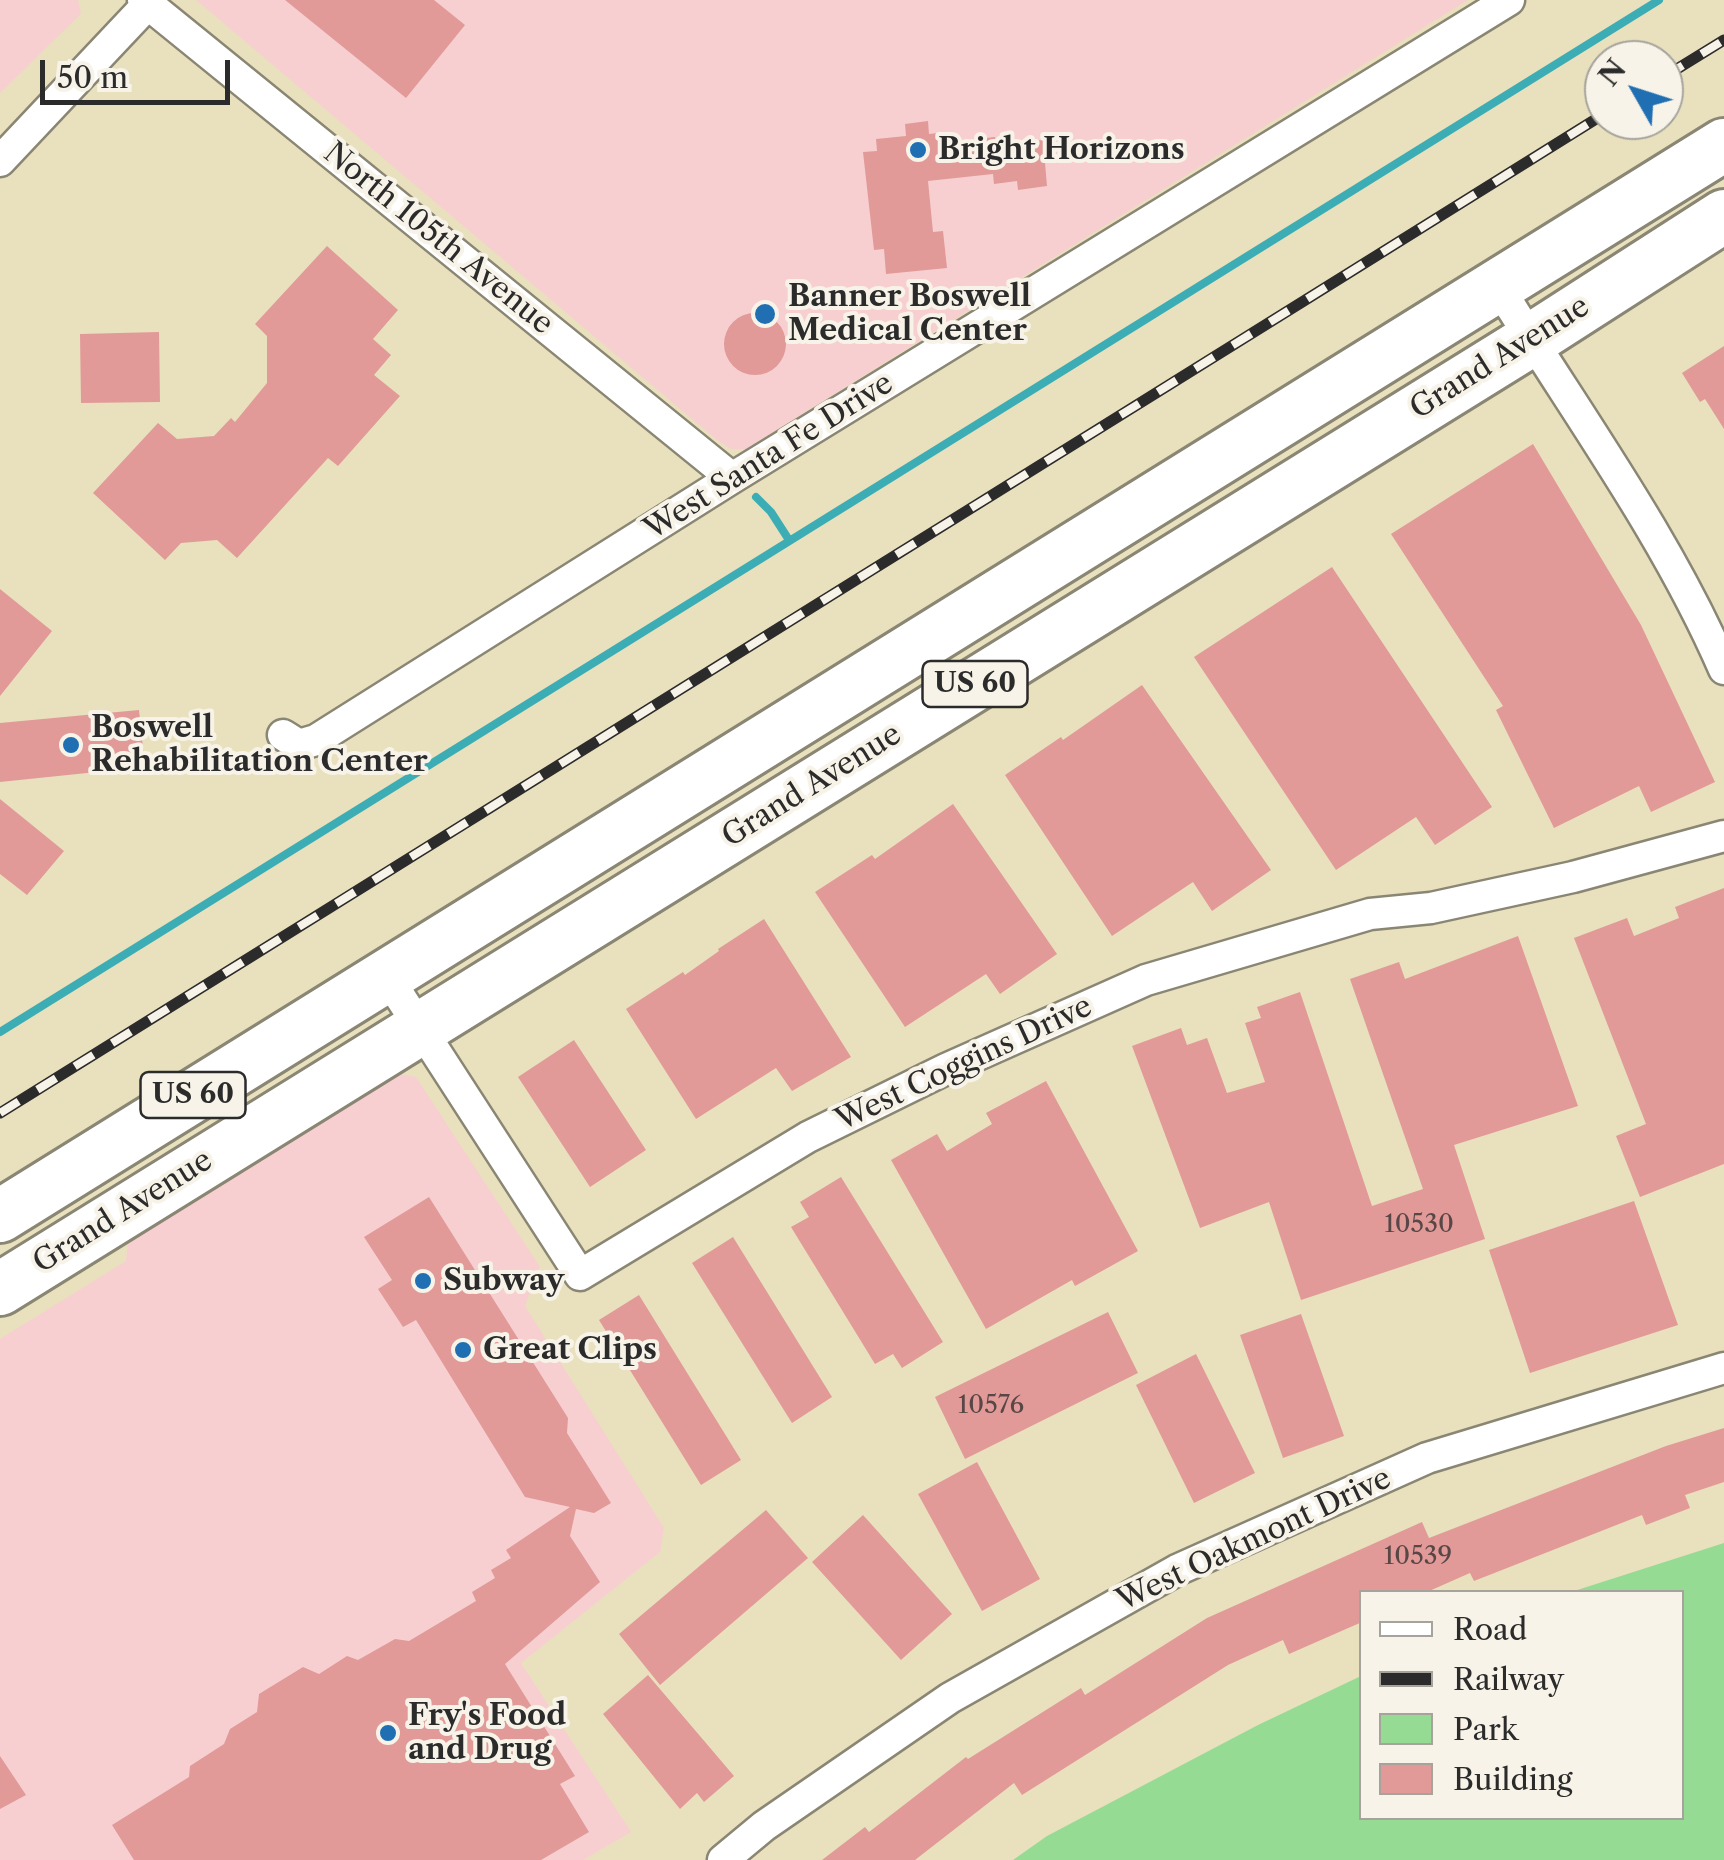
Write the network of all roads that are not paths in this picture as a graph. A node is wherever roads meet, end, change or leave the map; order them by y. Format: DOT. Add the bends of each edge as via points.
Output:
graph roads {
  1 [pos="1509,0"];
  2 [pos="146,2"];
  3 [pos="1724,145"];
  4 [pos="0,161"];
  5 [pos="1724,216"];
  6 [pos="1498,286"];
  7 [pos="1531,340"];
  8 [pos="732,478"];
  9 [pos="1724,669"];
  10 [pos="283,736"];
  11 [pos="1724,836"];
  12 [pos="386,975"];
  13 [pos="420,1028"];
  14 [pos="0,1216"];
  15 [pos="0,1289"];
  16 [pos="1724,1368"];
  17 [pos="723,1860"];
  1 -- 8 [label="street, West Santa Fe Drive"];
  2 -- 4 [label="street"];
  2 -- 8 [label="street, North 105th Avenue"];
  3 -- 6 [label="highway, Grand Avenue / US 60"];
  5 -- 7 [label="highway, Grand Avenue / US 60"];
  6 -- 7 [label="street"];
  6 -- 12 [label="highway, Grand Avenue / US 60"];
  7 -- 9 [label="street" via="1660,544"];
  7 -- 13 [label="highway, Grand Avenue / US 60"];
  8 -- 10 [label="street, West Santa Fe Drive" via="316,740 299,745"];
  11 -- 13 [label="street, West Coggins Drive" via="1573,877 1431,908 1370,914 1146,980 808,1137 580,1275"];
  12 -- 13 [label="street, West Coggins Drive"];
  12 -- 14 [label="highway, Grand Avenue / US 60"];
  13 -- 15 [label="highway, Grand Avenue / US 60"];
  16 -- 17 [label="street, West Oakmont Drive" via="1427,1458 1177,1570 950,1698"];
}
